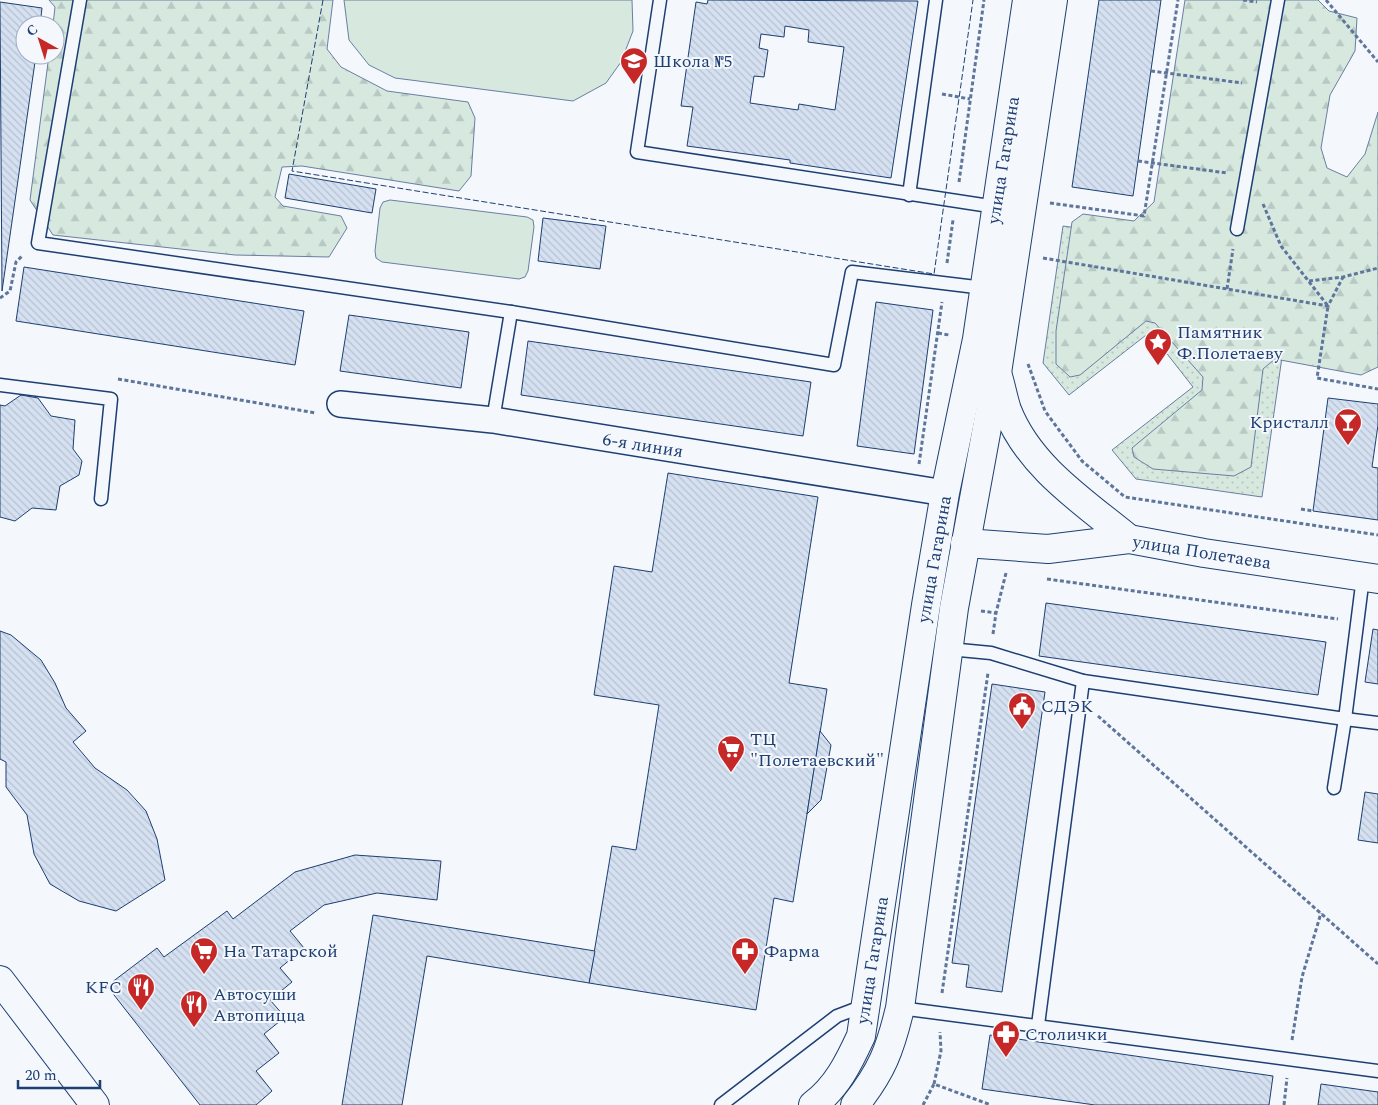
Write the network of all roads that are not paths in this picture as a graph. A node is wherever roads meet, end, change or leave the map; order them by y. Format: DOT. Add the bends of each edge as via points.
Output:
graph roads {
  1 [pos="80,0"];
  2 [pos="660,0"];
  3 [pos="936,0"];
  4 [pos="1027,0"];
  5 [pos="1053,0"];
  6 [pos="1278,0"];
  7 [pos="909,195"];
  8 [pos="996,207"];
  9 [pos="1237,229"];
  10 [pos="984,288"];
  11 [pos="511,312"];
  12 [pos="997,372"];
  13 [pos="0,385"];
  14 [pos="340,404"];
  15 [pos="493,420"];
  16 [pos="945,493"];
  17 [pos="101,499"];
  18 [pos="1129,539"];
  19 [pos="965,543"];
  20 [pos="1370,578"];
  21 [pos="926,606"];
  22 [pos="949,649"];
  23 [pos="1083,681"];
  24 [pos="1345,719"];
  25 [pos="1378,723"];
  26 [pos="1334,788"];
  27 [pos="0,980"];
  28 [pos="866,1005"];
  29 [pos="900,1008"];
  30 [pos="1038,1025"];
  31 [pos="1378,1071"];
  32 [pos="95,1105"];
  33 [pos="721,1105"];
  34 [pos="813,1105"];
  35 [pos="855,1105"];
  1 -- 11 [label="lane" via="38,243"];
  2 -- 7 [label="lane" via="637,152"];
  3 -- 7 [label="lane"];
  4 -- 8 [label="main road, улица Гагарина"];
  5 -- 12 [label="main road, улица Гагарина"];
  6 -- 9 [label="lane"];
  7 -- 8 [label="lane"];
  8 -- 10 [label="main road, улица Гагарина"];
  10 -- 11 [label="lane" via="852,272 834,365"];
  10 -- 16 [label="main road, улица Гагарина" via="977,339"];
  11 -- 15 [label="lane"];
  12 -- 18 [label="main road" via="1007,410 1025,442 1048,472"];
  12 -- 19 [label="main road, улица Гагарина"];
  13 -- 17 [label="lane" via="111,399"];
  14 -- 15 [label="street, 6-я линия"];
  15 -- 16 [label="street, 6-я линия"];
  16 -- 19 [label="main road"];
  16 -- 21 [label="main road, улица Гагарина"];
  18 -- 19 [label="main road, улица Полетаева" via="1048,549"];
  18 -- 20 [label="main road, улица Полетаева" via="1204,554"];
  19 -- 21 [label="main road"];
  19 -- 22 [label="main road, улица Гагарина"];
  20 -- 24 [label="lane" via="1358,622"];
  21 -- 28 [label="main road, улица Гагарина"];
  22 -- 23 [label="lane" via="991,653"];
  22 -- 29 [label="main road, улица Гагарина"];
  23 -- 24 [label="lane"];
  23 -- 30 [label="lane"];
  24 -- 25 [label="lane"];
  24 -- 26 [label="lane"];
  27 -- 32 [label="main road"];
  28 -- 33 [label="lane" via="837,1016"];
  28 -- 34 [label="main road, улица Гагарина" via="861,1036 848,1066 824,1097"];
  29 -- 30 [label="lane"];
  29 -- 35 [label="main road, улица Гагарина" via="891,1047 872,1084"];
  30 -- 31 [label="lane"];
}
